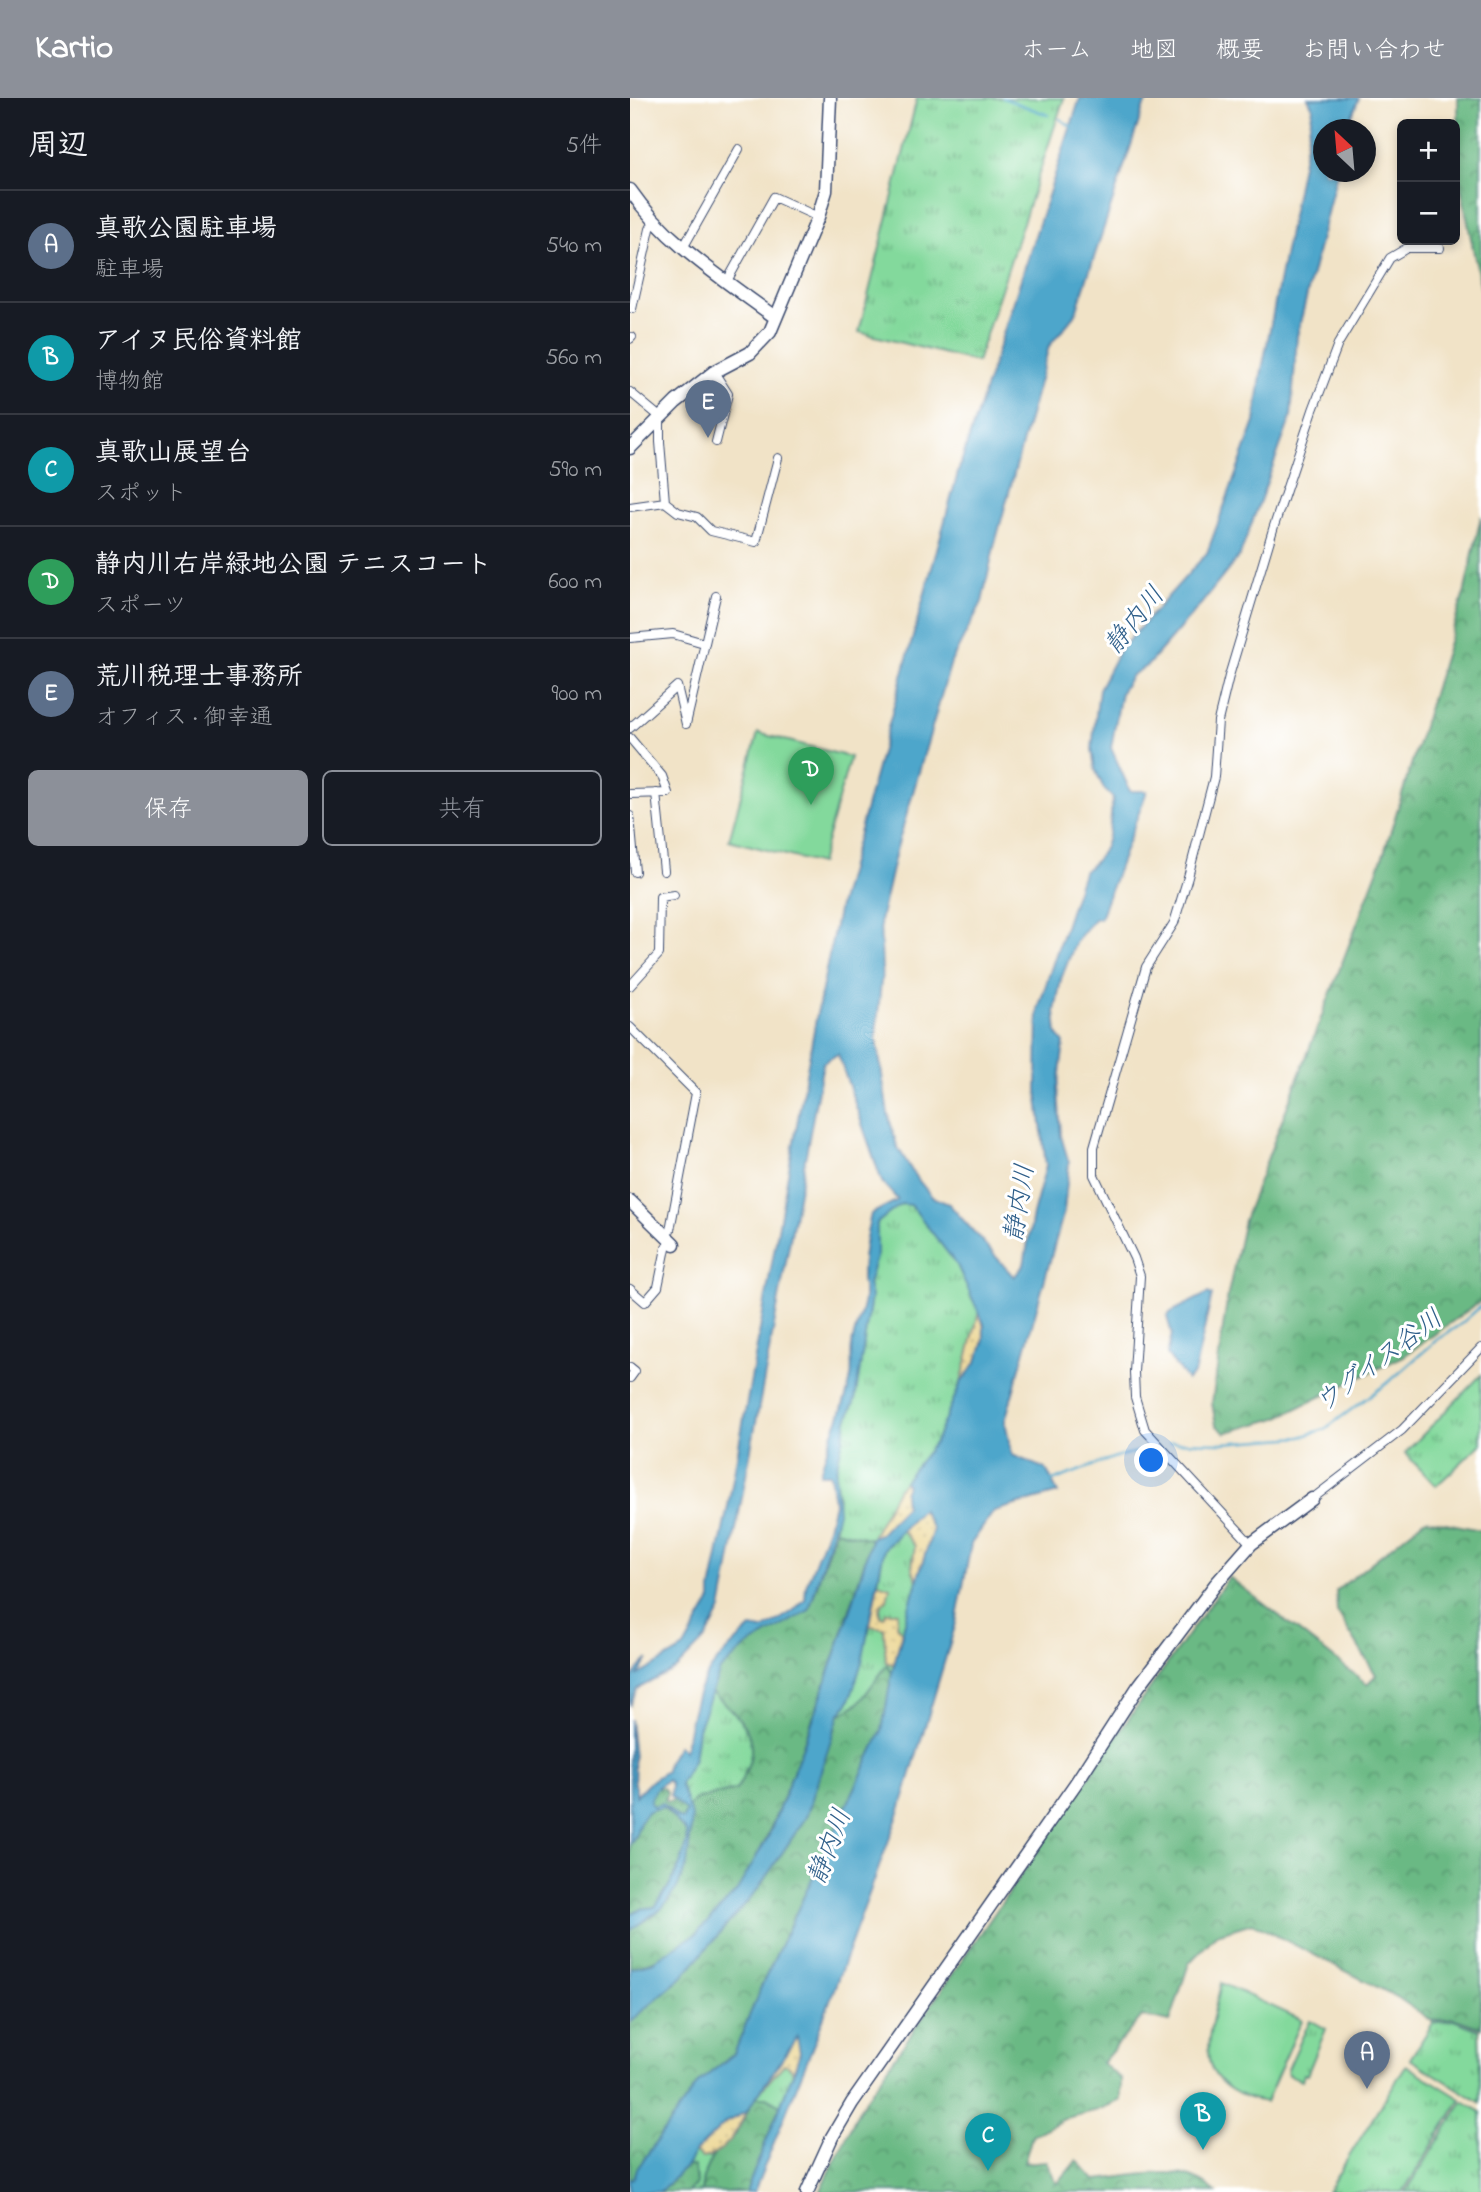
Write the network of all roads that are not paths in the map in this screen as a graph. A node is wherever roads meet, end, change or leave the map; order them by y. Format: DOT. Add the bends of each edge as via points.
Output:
graph roads {
  1 [pos="830,98"];
  2 [pos="738,149"];
  3 [pos="630,190"];
  4 [pos="818,217"];
  5 [pos="654,221"];
  6 [pos="683,248"];
  7 [pos="1440,248"];
  8 [pos="727,281"];
  9 [pos="632,309"];
  10 [pos="776,318"];
  11 [pos="714,372"];
  12 [pos="630,392"];
  13 [pos="660,417"];
  14 [pos="716,442"];
  15 [pos="630,448"];
  16 [pos="778,458"];
  17 [pos="665,502"];
  18 [pos="630,507"];
  19 [pos="716,596"];
  20 [pos="630,638"];
  21 [pos="704,643"];
  22 [pos="630,728"];
  23 [pos="630,738"];
  24 [pos="656,793"];
  25 [pos="630,794"];
  26 [pos="630,816"];
  27 [pos="664,871"];
  28 [pos="635,872"];
  29 [pos="674,895"];
  30 [pos="630,986"];
  31 [pos="630,1027"];
  32 [pos="630,1201"];
  33 [pos="670,1230"];
  34 [pos="670,1246"];
  35 [pos="630,1289"];
  36 [pos="1481,1348"];
  37 [pos="630,1367"];
  38 [pos="630,1378"];
  39 [pos="1312,1499"];
  40 [pos="1251,1544"];
  41 [pos="807,2192"];
  1 -- 4 [label="street" via="826,191"];
  2 -- 6 [label="street"];
  3 -- 5 [label="street"];
  4 -- 8 [label="street" via="774,197"];
  4 -- 10 [label="street"];
  5 -- 6 [label="street"];
  5 -- 9 [label="street"];
  6 -- 8 [label="street"];
  7 -- 40 [label="street" via="1407,248 1390,258 1338,344 1228,676 1218,721 1214,777 1174,923 1146,967 1094,1147 1094,1175 1140,1276 1134,1372 1135,1397 1145,1430"];
  8 -- 10 [label="street"];
  10 -- 11 [label="street" via="761,344"];
  11 -- 13 [label="street"];
  11 -- 14 [label="street" via="728,394"];
  12 -- 13 [label="street"];
  13 -- 15 [label="street"];
  13 -- 17 [label="street"];
  16 -- 17 [label="street" via="756,542 711,531 697,517 678,512"];
  17 -- 18 [label="street"];
  19 -- 21 [label="street"];
  20 -- 21 [label="street" via="673,634"];
  21 -- 22 [label="street" via="686,724 677,686"];
  23 -- 24 [label="street" via="662,776 668,793"];
  24 -- 25 [label="street"];
  24 -- 27 [label="street"];
  26 -- 28 [label="street"];
  29 -- 30 [label="street" via="660,897 659,954"];
  31 -- 33 [label="street" via="696,1093"];
  32 -- 34 [label="street"];
  34 -- 35 [label="street" via="652,1295 645,1302"];
  36 -- 39 [label="street" via="1402,1430"];
  37 -- 38 [label="street" via="635,1371"];
  39 -- 40 [label="street"];
  40 -- 41 [label="street" via="1138,1687 852,2103"];
}
